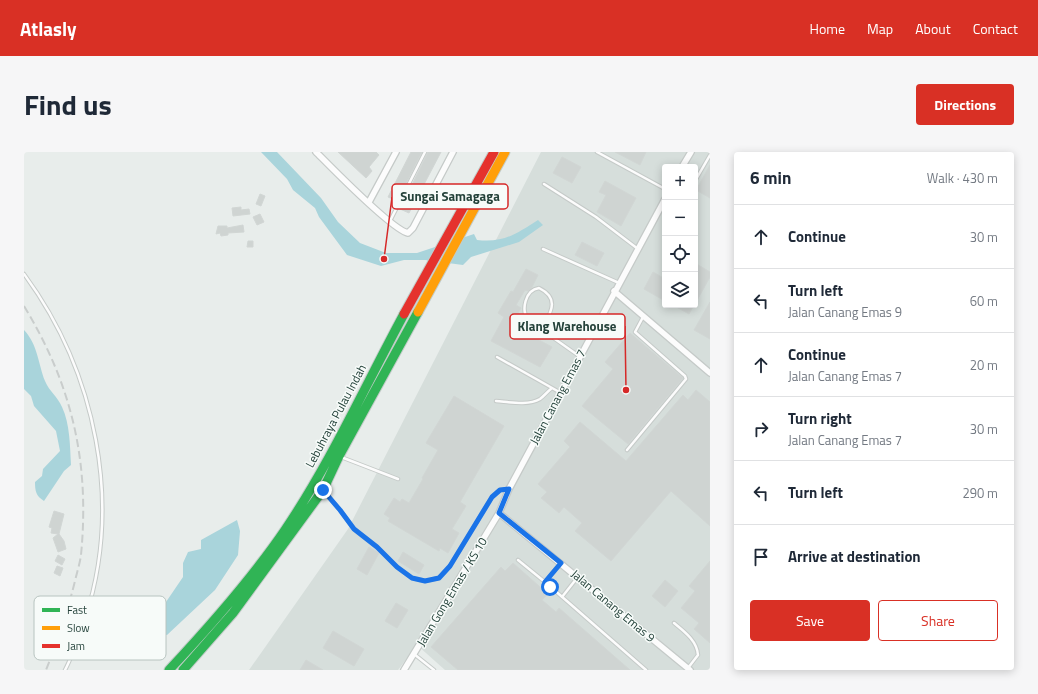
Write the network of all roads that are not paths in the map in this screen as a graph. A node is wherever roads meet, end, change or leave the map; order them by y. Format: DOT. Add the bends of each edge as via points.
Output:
graph roads {
  1 [pos="316,152"];
  2 [pos="425,152"];
  3 [pos="452,152"];
  4 [pos="494,152"];
  5 [pos="505,152"];
  6 [pos="597,152"];
  7 [pos="690,152"];
  8 [pos="394,153"];
  9 [pos="710,155"];
  10 [pos="684,164"];
  11 [pos="698,176"];
  12 [pos="544,184"];
  13 [pos="662,187"];
  14 [pos="664,200"];
  15 [pos="369,202"];
  16 [pos="389,221"];
  17 [pos="543,249"];
  18 [pos="638,249"];
  19 [pos="24,274"];
  20 [pos="619,283"];
  21 [pos="614,291"];
  22 [pos="643,316"];
  23 [pos="542,330"];
  24 [pos="497,357"];
  25 [pos="580,357"];
  26 [pos="710,373"];
  27 [pos="552,388"];
  28 [pos="561,393"];
  29 [pos="496,401"];
  30 [pos="627,450"];
  31 [pos="339,456"];
  32 [pos="398,479"];
  33 [pos="509,489"];
  34 [pos="323,490"];
  35 [pos="499,513"];
  36 [pos="518,560"];
  37 [pos="561,563"];
  38 [pos="578,577"];
  39 [pos="545,582"];
  40 [pos="91,596"];
  41 [pos="562,597"];
  42 [pos="674,623"];
  43 [pos="414,654"];
  44 [pos="69,660"];
  45 [pos="186,669"];
  46 [pos="688,669"];
  47 [pos="65,670"];
  48 [pos="169,670"];
  49 [pos="404,670"];
  50 [pos="434,670"];
  51 [pos="646,670"];
  1 -- 15 [label="street"];
  2 -- 16 [label="lane"];
  3 -- 16 [label="street" via="411,231 405,232"];
  4 -- 48 [label="main road, Lebuhraya Pulau Indah" via="382,354 328,458 285,529 225,608"];
  5 -- 31 [label="main road, Lebuhraya Pulau Indah"];
  6 -- 13 [label="lane"];
  7 -- 10 [label="street"];
  8 -- 15 [label="street"];
  9 -- 11 [label="lane"];
  12 -- 18 [label="lane" via="602,221"];
  14 -- 18 [label="street, Jalan Canang Emas 7"];
  15 -- 16 [label="street"];
  17 -- 20 [label="lane"];
  18 -- 20 [label="street, Jalan Canang Emas 7"];
  19 -- 40 [label="lane" via="52,316 71,357 85,392 99,457 102,528"];
  20 -- 21 [label="street, Jalan Canang Emas 7"];
  21 -- 22 [label="street"];
  21 -- 25 [label="street, Jalan Canang Emas 7"];
  22 -- 26 [label="street"];
  22 -- 30 [label="lane" via="635,332 686,379"];
  23 -- 23 [label="lane" via="552,308 552,301 550,295 539,288 532,291 523,310 528,320"];
  23 -- 25 [label="lane"];
  24 -- 27 [label="lane"];
  25 -- 28 [label="street, Jalan Canang Emas 7"];
  27 -- 28 [label="lane"];
  27 -- 29 [label="lane" via="541,399 533,401"];
  28 -- 33 [label="street, Jalan Canang Emas 7"];
  31 -- 32 [label="lane"];
  31 -- 34 [label="main road, Lebuhraya Pulau Indah"];
  33 -- 34 [label="lane" via="500,490 492,497 450,566 439,578 425,581 412,578 354,529"];
  33 -- 35 [label="street, Jalan Canang Emas 7"];
  34 -- 45 [label="main road, Lebuhraya Pulau Indah" via="233,613"];
  35 -- 37 [label="street, Jalan Canang Emas 9"];
  35 -- 43 [label="street, Jalan Gong Emas / KS 10"];
  36 -- 39 [label="lane"];
  37 -- 38 [label="street, Jalan Canang Emas 9"];
  37 -- 39 [label="lane"];
  38 -- 41 [label="lane"];
  38 -- 46 [label="street, Jalan Canang Emas 9"];
  39 -- 41 [label="lane"];
  41 -- 51 [label="lane"];
  42 -- 46 [label="lane" via="688,635 697,649 698,655"];
  43 -- 49 [label="street, Jalan Gong Emas / KS 10"];
  43 -- 50 [label="lane"];
  44 -- 47 [label="lane"];
}
